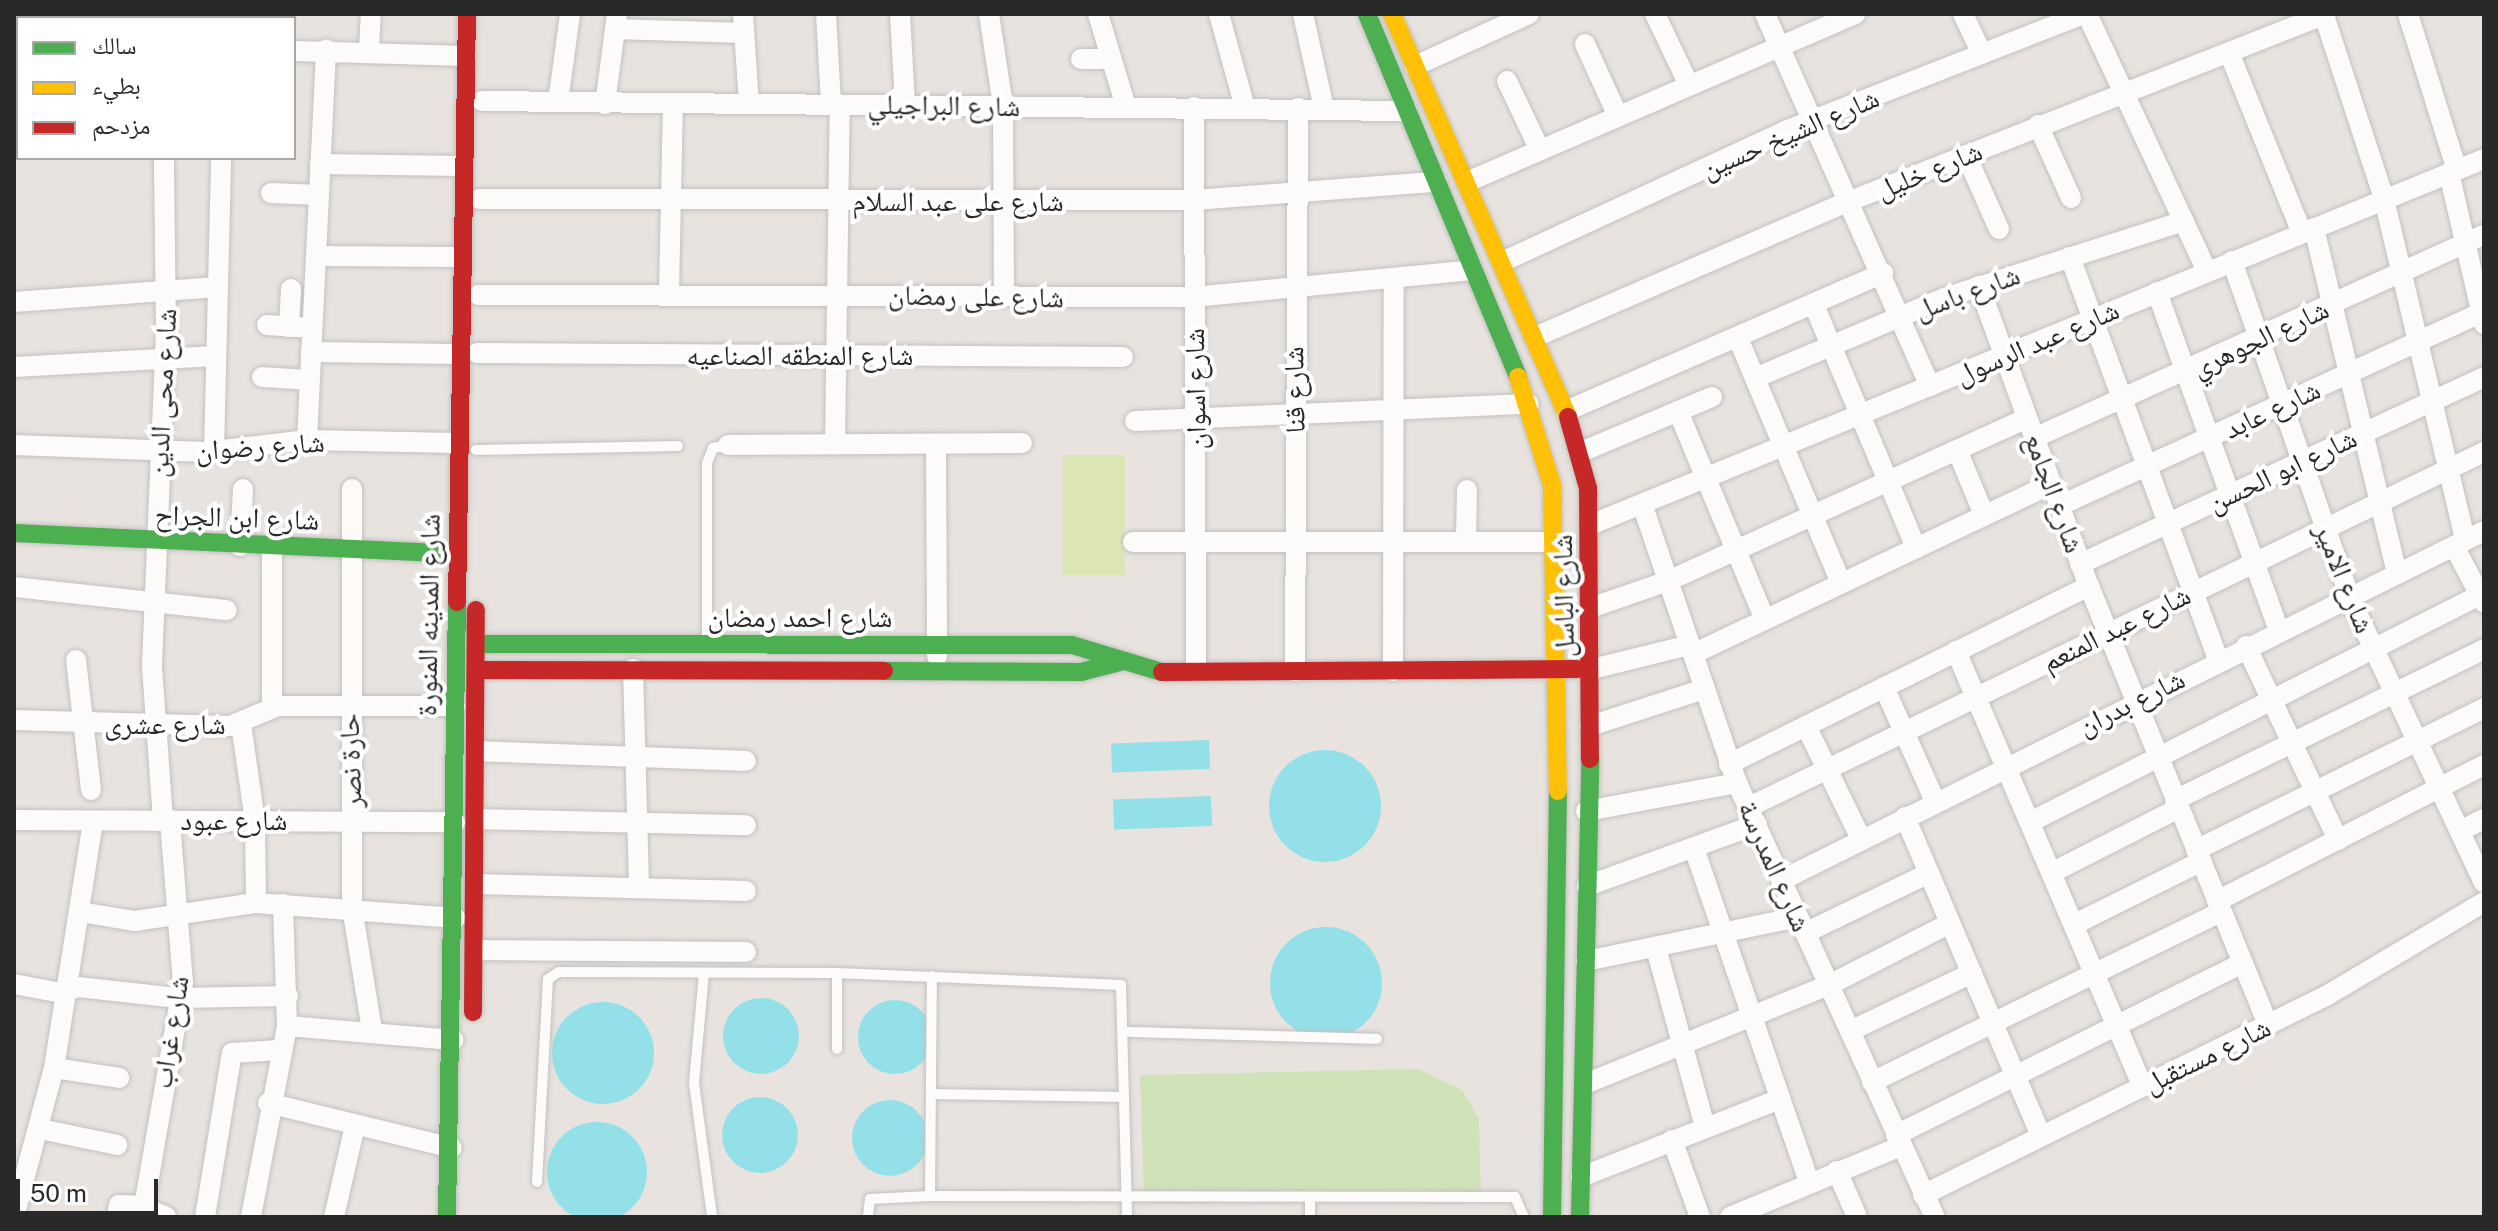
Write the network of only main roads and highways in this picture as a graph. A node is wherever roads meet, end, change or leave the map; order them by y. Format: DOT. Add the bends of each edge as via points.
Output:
graph roads {
  1 [pos="467,14"];
  2 [pos="485,14"];
  3 [pos="1367,14"];
  4 [pos="1392,14"];
  5 [pos="1431,102"];
  6 [pos="1407,111"];
  7 [pos="468,354"];
  8 [pos="467,446"];
  9 [pos="14,533"];
  10 [pos="457,554"];
  11 [pos="476,644"];
  12 [pos="1120,662"];
  13 [pos="1560,669"];
  14 [pos="1592,669"];
  15 [pos="476,670"];
  16 [pos="465,820"];
  17 [pos="472,1050"];
  18 [pos="1554,1074"];
  19 [pos="1585,1078"];
  20 [pos="471,1110"];
  21 [pos="447,1217"];
  22 [pos="467,1217"];
  23 [pos="1552,1217"];
  24 [pos="1580,1217"];
  1 -- 7 [label="main road, شارع المدينه المنورة" via="459,257"];
  2 -- 7 [label="main road, شارع المدينه المنورة" via="478,295"];
  3 -- 6 [label="main road, شارع الباسل"];
  4 -- 5 [label="main road, شارع الباسل"];
  5 -- 6 [label="main road"];
  5 -- 14 [label="main road, شارع الباسل" via="1581,452 1590,525"];
  6 -- 13 [label="main road, شارع الباسل" via="1529,404 1552,485"];
  7 -- 8 [label="main road, شارع المدينه المنورة"];
  8 -- 10 [label="main road, شارع المدينه المنورة"];
  8 -- 11 [label="main road, شارع المدينه المنورة"];
  9 -- 10 [label="main road, شارع ابن الجراح"];
  10 -- 16 [label="main road, شارع المدينه المنورة" via="455,706"];
  11 -- 12 [label="main road, شارع احمد رمضان" via="1085,647"];
  11 -- 15 [label="main road, شارع المدينه المنورة"];
  12 -- 13 [label="main road, شارع احمد رمضان" via="1145,672"];
  12 -- 15 [label="main road, شارع احمد رمضان" via="1081,672"];
  13 -- 14 [label="main road, شارع احمد رمضان"];
  13 -- 18 [label="main road, شارع الباسل"];
  14 -- 19 [label="main road, شارع الباسل"];
  15 -- 16 [label="main road, شارع المدينه المنورة" via="476,751"];
  16 -- 17 [label="main road, شارع المدينه المنورة" via="476,884"];
  16 -- 21 [label="main road, شارع المدينه المنورة" via="455,918"];
  18 -- 19 [label="main road"];
  18 -- 23 [label="main road, شارع الباسل"];
  19 -- 24 [label="main road, شارع الباسل"];
  20 -- 22 [label="main road"];
}
